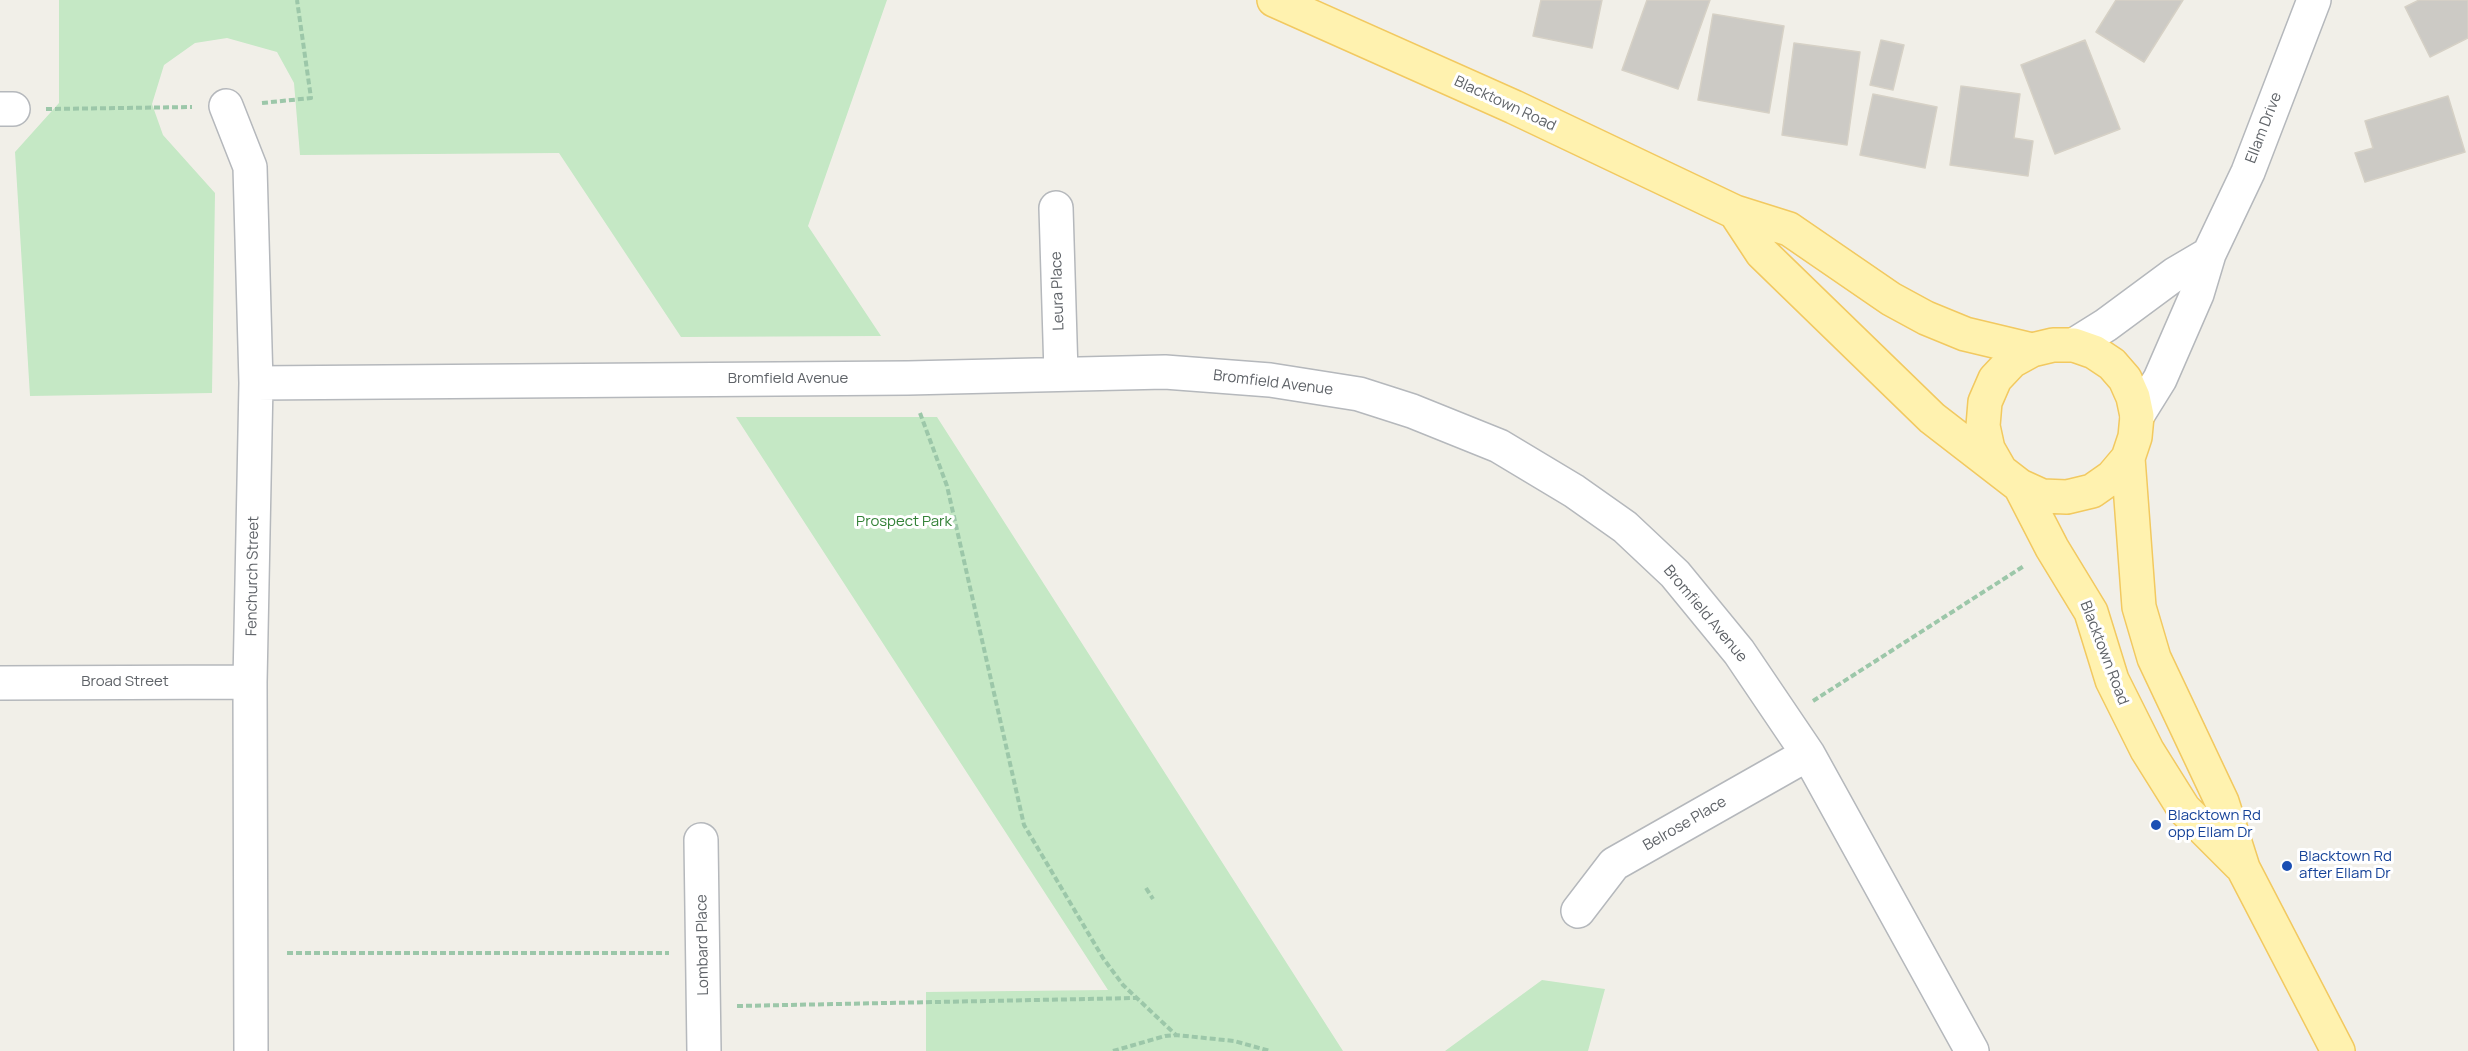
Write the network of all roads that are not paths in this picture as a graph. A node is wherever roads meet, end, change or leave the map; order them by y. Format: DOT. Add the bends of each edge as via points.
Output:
graph roads {
  1 [pos="1274,0"];
  2 [pos="2314,0"];
  3 [pos="226,106"];
  4 [pos="1056,208"];
  5 [pos="1735,212"];
  6 [pos="2209,254"];
  7 [pos="2074,345"];
  8 [pos="2032,350"];
  9 [pos="1061,373"];
  10 [pos="256,383"];
  11 [pos="2137,416"];
  12 [pos="2128,458"];
  13 [pos="2010,478"];
  14 [pos="250,682"];
  15 [pos="0,683"];
  16 [pos="1808,754"];
  17 [pos="701,840"];
  18 [pos="2243,868"];
  19 [pos="1578,911"];
  20 [pos="251,1051"];
  21 [pos="704,1051"];
  22 [pos="1972,1051"];
  23 [pos="2338,1051"];
  1 -- 5 [label="main road, Blacktown Road" via="1514,107"];
  2 -- 6 [label="street, Ellam Drive" via="2248,171"];
  3 -- 10 [label="street, Fenchurch Street" via="250,167"];
  4 -- 9 [label="street, Leura Place"];
  5 -- 8 [label="main road, Blacktown Road" via="1789,229 1926,318 1965,334"];
  5 -- 13 [label="main road, Blacktown Road" via="1762,254 1932,418"];
  6 -- 7 [label="street"];
  6 -- 11 [label="street, Ellam Drive" via="2197,294 2160,379"];
  7 -- 8 [label="main road"];
  7 -- 11 [label="main road" via="2112,364 2125,379"];
  8 -- 13 [label="main road" via="2006,367 1985,402 1983,426 1988,449"];
  9 -- 10 [label="street, Bromfield Avenue" via="908,378"];
  9 -- 16 [label="street, Bromfield Avenue" via="1165,372 1269,380 1359,394 1499,446 1625,527 1675,574 1739,652"];
  10 -- 14 [label="street, Fenchurch Street"];
  11 -- 12 [label="main road"];
  12 -- 13 [label="main road" via="2112,477 2091,491 2067,497 2042,496"];
  12 -- 18 [label="main road, Blacktown Road" via="2139,607 2147,636 2222,802"];
  13 -- 18 [label="main road, Blacktown Road" via="2091,612 2112,680 2147,750 2184,809"];
  14 -- 15 [label="street, Broad Street"];
  14 -- 20 [label="street, Fenchurch Street"];
  16 -- 19 [label="street, Belrose Place" via="1614,864"];
  16 -- 22 [label="street, Bromfield Avenue"];
  17 -- 21 [label="street, Lombard Place"];
  18 -- 23 [label="main road, Blacktown Road"];
}
